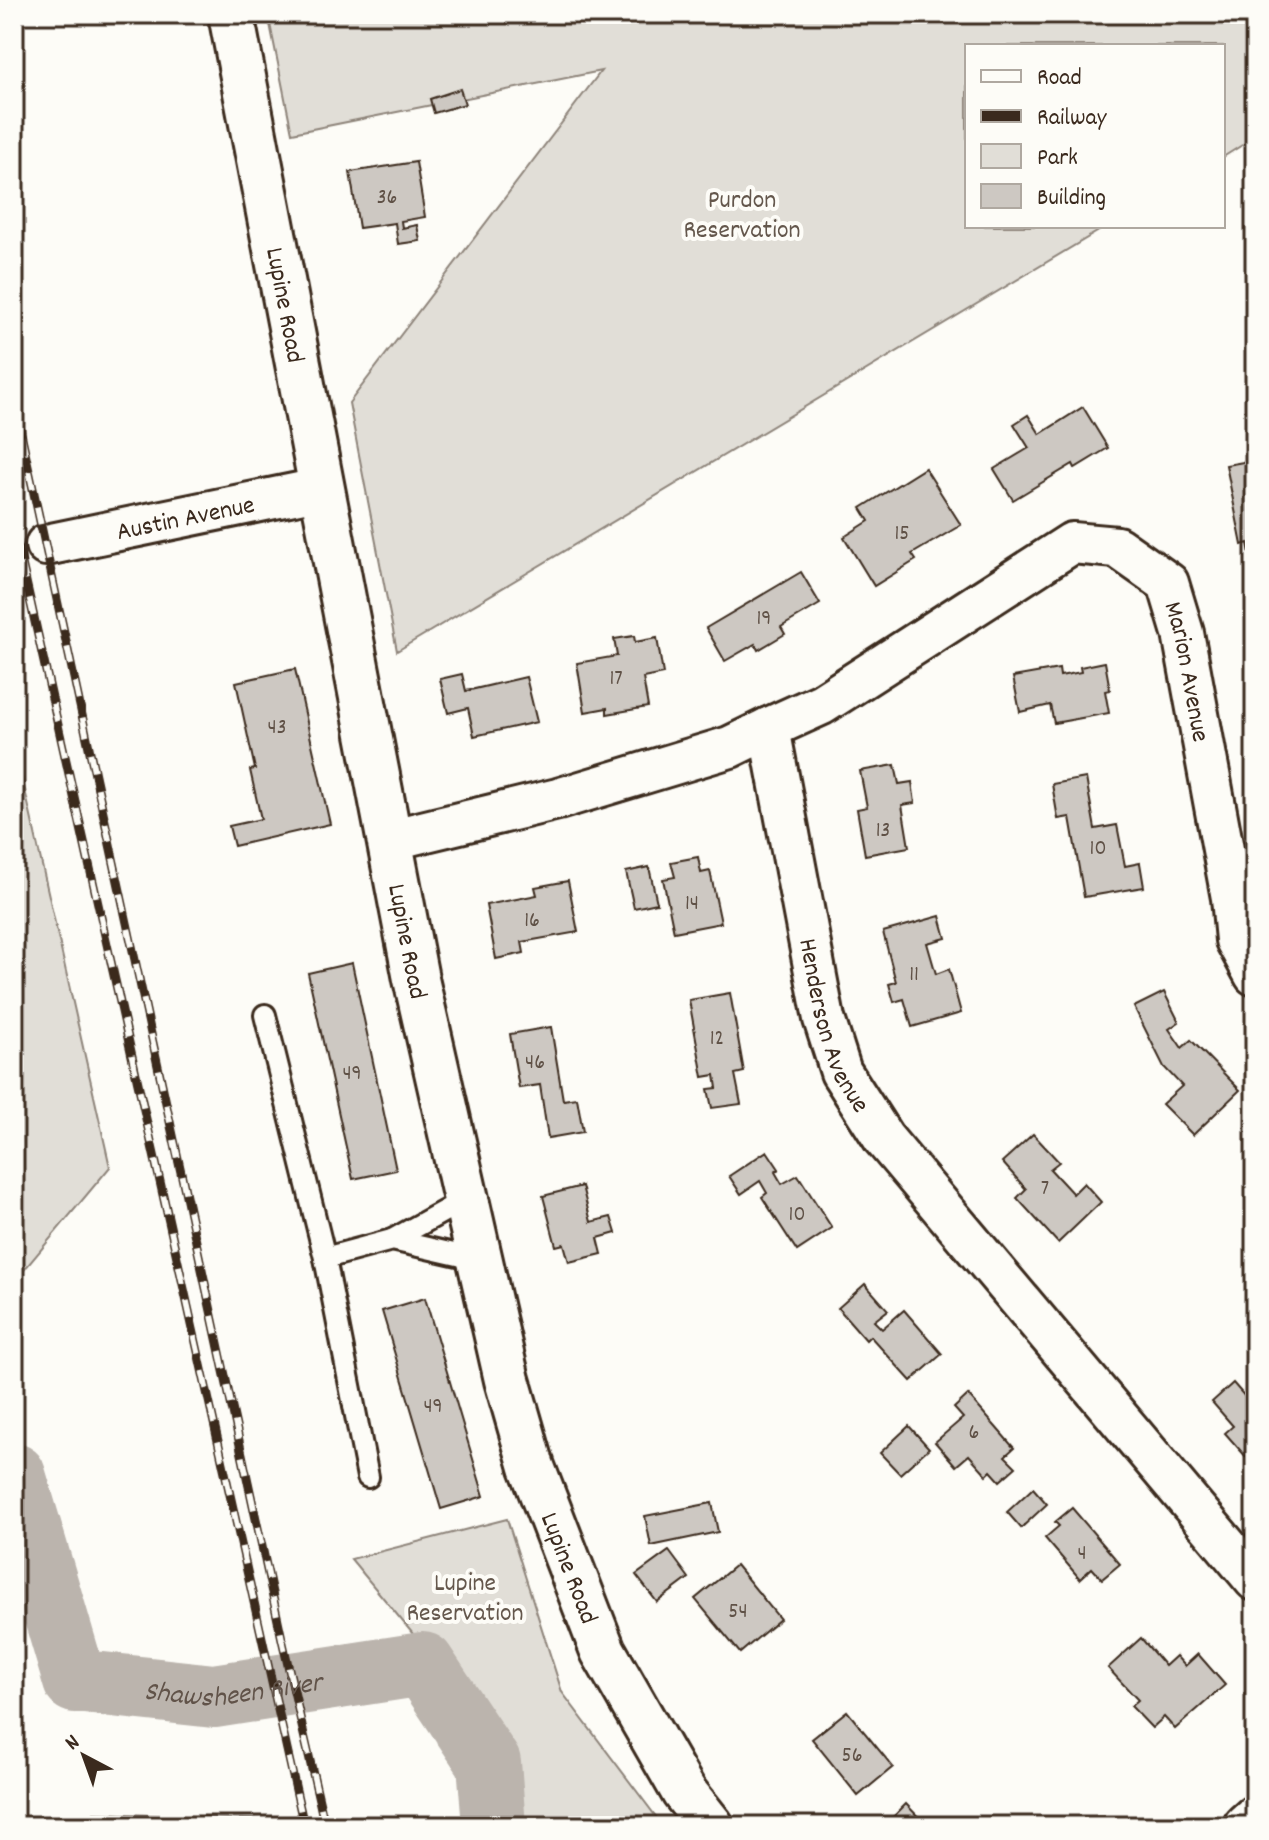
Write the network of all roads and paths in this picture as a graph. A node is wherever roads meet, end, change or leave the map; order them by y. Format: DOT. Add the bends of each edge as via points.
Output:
graph roads {
  1 [pos="231,14"];
  2 [pos="323,488"];
  3 [pos="46,545"];
  4 [pos="769,728"];
  5 [pos="389,840"];
  6 [pos="1255,975"];
  7 [pos="265,1015"];
  8 [pos="466,1199"];
  9 [pos="392,1240"];
  10 [pos="325,1258"];
  11 [pos="480,1260"];
  12 [pos="368,1477"];
  13 [pos="1255,1580"];
  14 [pos="1255,1818"];
  15 [pos="711,1826"];
  16 [pos="1246,1826"];
  1 -- 2 [label="street, Lupine Road"];
  2 -- 3 [label="street, Austin Avenue"];
  2 -- 5 [label="street, Lupine Road"];
  4 -- 5 [label="street" via="730,747 572,794"];
  4 -- 6 [label="street, Marion Avenue" via="822,704 1072,543 1117,547 1168,583 1183,633 1236,940"];
  4 -- 13 [label="street, Henderson Avenue" via="824,1019 841,1072 884,1139"];
  5 -- 8 [label="street, Lupine Road"];
  7 -- 10 [label="lane"];
  8 -- 9 [label="lane"];
  8 -- 11 [label="street, Lupine Road"];
  9 -- 10 [label="lane"];
  9 -- 11 [label="lane"];
  10 -- 12 [label="lane"];
  11 -- 15 [label="street, Lupine Road" via="532,1467 603,1651 684,1792"];
  14 -- 16 [label="street"];
}
